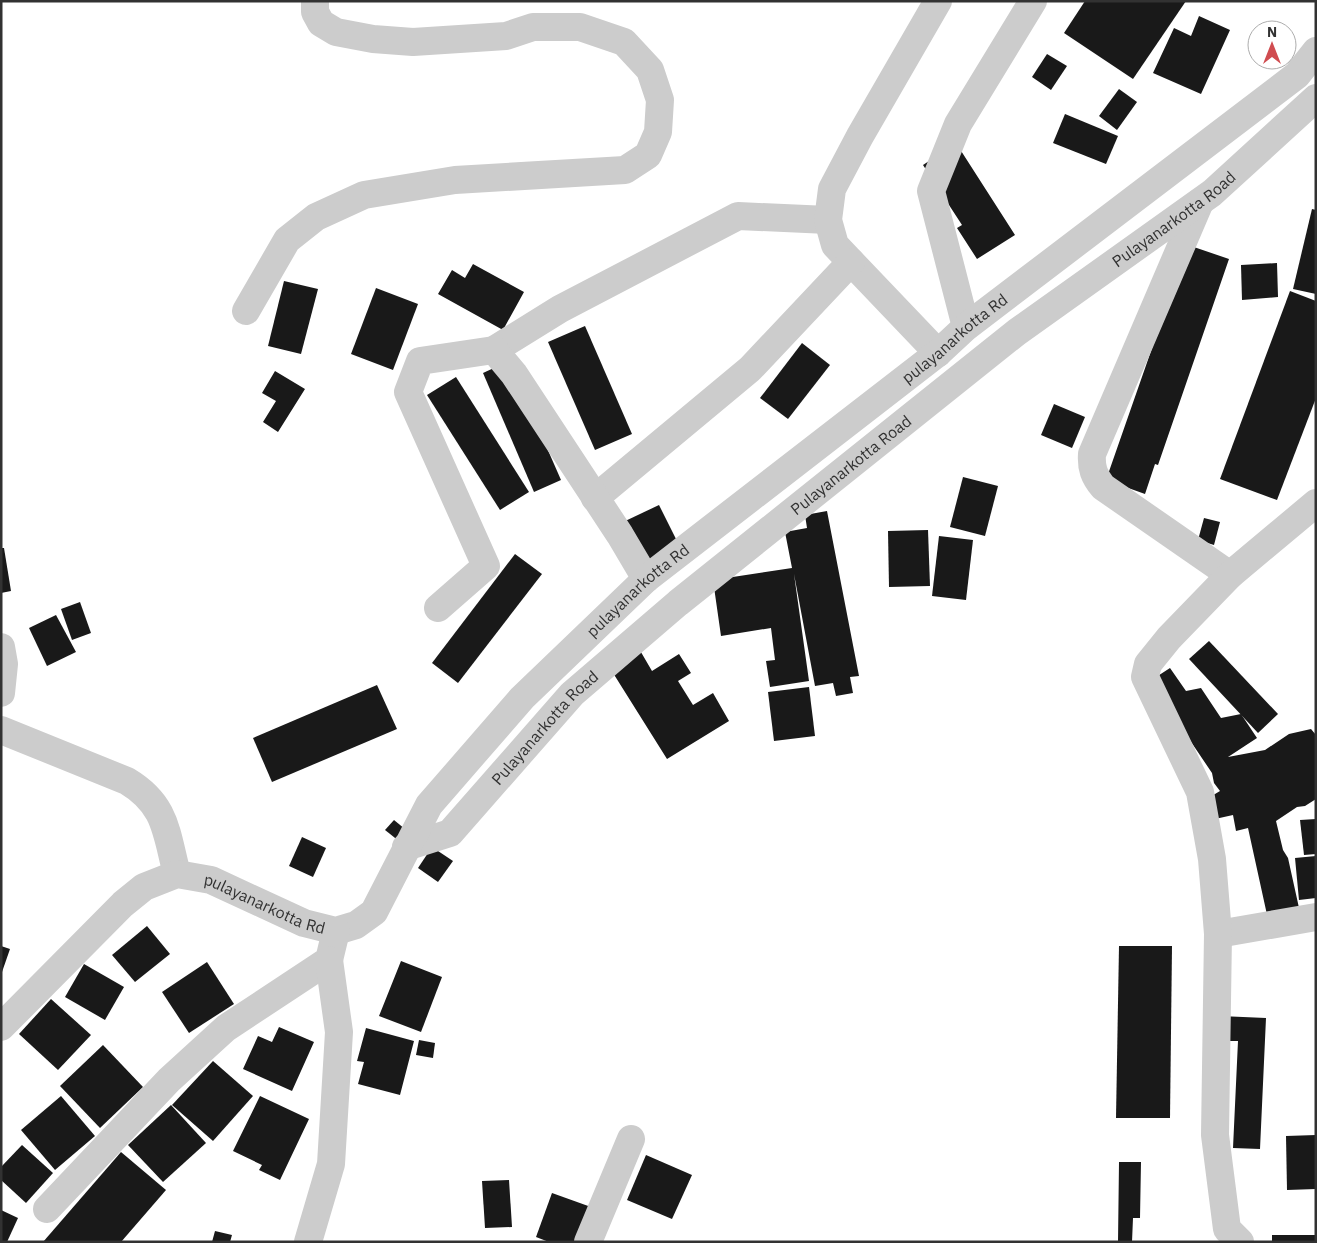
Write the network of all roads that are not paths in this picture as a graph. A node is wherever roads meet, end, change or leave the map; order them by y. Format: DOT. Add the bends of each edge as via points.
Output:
graph roads {
  1 [pos="315,1"];
  2 [pos="938,1"];
  3 [pos="1033,1"];
  4 [pos="1316,51"];
  5 [pos="1316,98"];
  6 [pos="1200,202"];
  7 [pos="828,220"];
  8 [pos="850,262"];
  9 [pos="246,311"];
  10 [pos="966,327"];
  11 [pos="494,350"];
  12 [pos="938,353"];
  13 [pos="595,498"];
  14 [pos="1316,504"];
  15 [pos="1230,575"];
  16 [pos="646,579"];
  17 [pos="438,608"];
  18 [pos="1,647"];
  19 [pos="1,693"];
  20 [pos="1,730"];
  21 [pos="406,847"];
  22 [pos="177,874"];
  23 [pos="1316,917"];
  24 [pos="336,931"];
  25 [pos="1218,934"];
  26 [pos="329,960"];
  27 [pos="1,1027"];
  28 [pos="631,1139"];
  29 [pos="47,1209"];
  30 [pos="308,1242"];
  31 [pos="588,1242"];
  32 [pos="1240,1242"];
  1 -- 9 [label="street" via="315,12 321,23 336,32 372,39 413,42 506,36 533,27 580,27 624,42 650,70 660,100 658,132 648,155 625,170 455,180 364,195 344,203 316,217 287,240"];
  2 -- 7 [label="street" via="832,189"];
  3 -- 10 [label="street" via="958,124 931,191"];
  4 -- 10 [label="street, pulayanarkotta Rd" via="1297,75"];
  5 -- 6 [label="street, Pulayanarkotta Road"];
  6 -- 15 [label="street" via="1092,454 1091,467 1103,487"];
  6 -- 21 [label="street, Pulayanarkotta Road" via="1017,332 678,602 572,694 450,833"];
  7 -- 8 [label="street" via="835,245"];
  7 -- 11 [label="street" via="738,216 560,309"];
  8 -- 12 [label="street"];
  8 -- 13 [label="street" via="750,369"];
  10 -- 12 [label="street, pulayanarkotta Rd"];
  11 -- 13 [label="street" via="514,374"];
  11 -- 17 [label="street" via="420,361 408,392 486,566"];
  12 -- 16 [label="street, pulayanarkotta Rd"];
  13 -- 16 [label="street"];
  14 -- 15 [label="street"];
  15 -- 25 [label="street" via="1169,638 1148,664 1145,677 1200,792 1212,859"];
  16 -- 21 [label="street, pulayanarkotta Rd" via="522,698 429,805"];
  18 -- 19 [label="street" via="4,664"];
  20 -- 22 [label="street" via="127,781 144,791 163,820"];
  21 -- 24 [label="street, pulayanarkotta Rd" via="374,912 356,924"];
  22 -- 24 [label="street, pulayanarkotta Rd" via="211,880 304,923"];
  22 -- 27 [label="street" via="144,887 123,904"];
  23 -- 25 [label="street"];
  24 -- 26 [label="street"];
  25 -- 32 [label="street" via="1215,1135 1227,1229"];
  26 -- 29 [label="street" via="219,1034 169,1080"];
  26 -- 30 [label="street" via="339,1032 331,1164"];
  28 -- 31 [label="street"];
}
